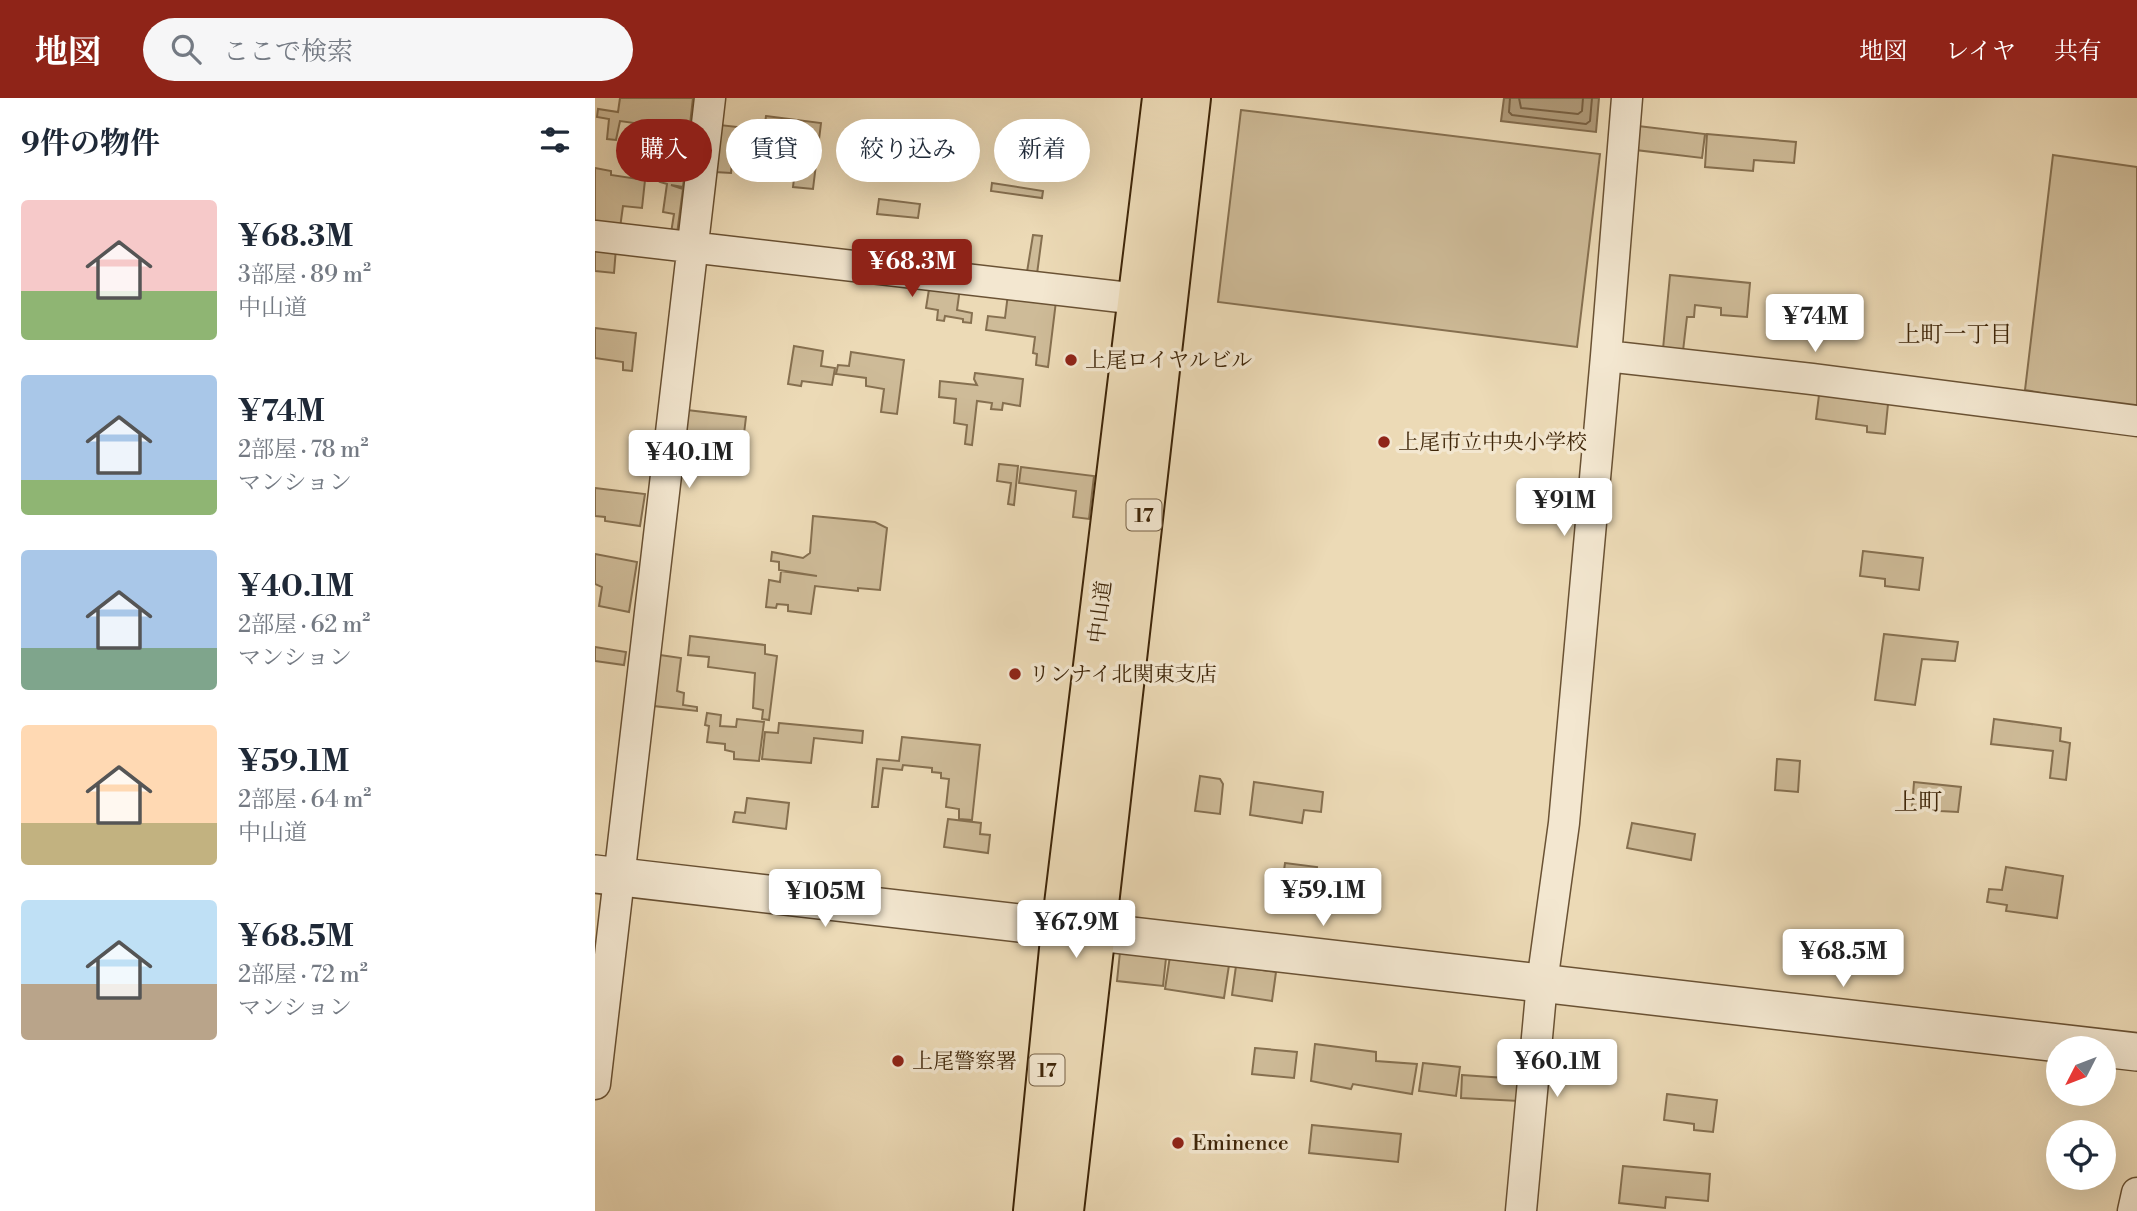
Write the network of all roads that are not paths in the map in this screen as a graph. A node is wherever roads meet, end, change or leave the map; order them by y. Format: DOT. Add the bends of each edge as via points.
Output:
graph roads {
  1 [pos="710,98"];
  2 [pos="1163,98"];
  3 [pos="1191,98"];
  4 [pos="1627,98"];
  5 [pos="595,236"];
  6 [pos="692,247"];
  7 [pos="1138,299"];
  8 [pos="1606,356"];
  9 [pos="2137,421"];
  10 [pos="608,875"];
  11 [pos="1079,931"];
  12 [pos="1542,983"];
  13 [pos="2137,1052"];
  14 [pos="595,1084"];
  15 [pos="2137,1193"];
  16 [pos="1033,1211"];
  17 [pos="1064,1211"];
  18 [pos="1521,1211"];
  19 [pos="2133,1211"];
  1 -- 6 [label="street"];
  2 -- 7 [label="highway, 中山道 / 17"];
  3 -- 11 [label="highway, 中山道 / 17"];
  4 -- 8 [label="street"];
  5 -- 6 [label="street"];
  6 -- 7 [label="street"];
  6 -- 10 [label="street"];
  7 -- 11 [label="highway, 中山道 / 17"];
  8 -- 9 [label="street"];
  8 -- 12 [label="street" via="1564,823"];
  10 -- 11 [label="street"];
  10 -- 14 [label="street"];
  11 -- 12 [label="street"];
  11 -- 16 [label="highway, 中山道 / 17"];
  11 -- 17 [label="highway, 中山道 / 17"];
  12 -- 13 [label="street"];
  12 -- 18 [label="street"];
  15 -- 19 [label="street"];
}
